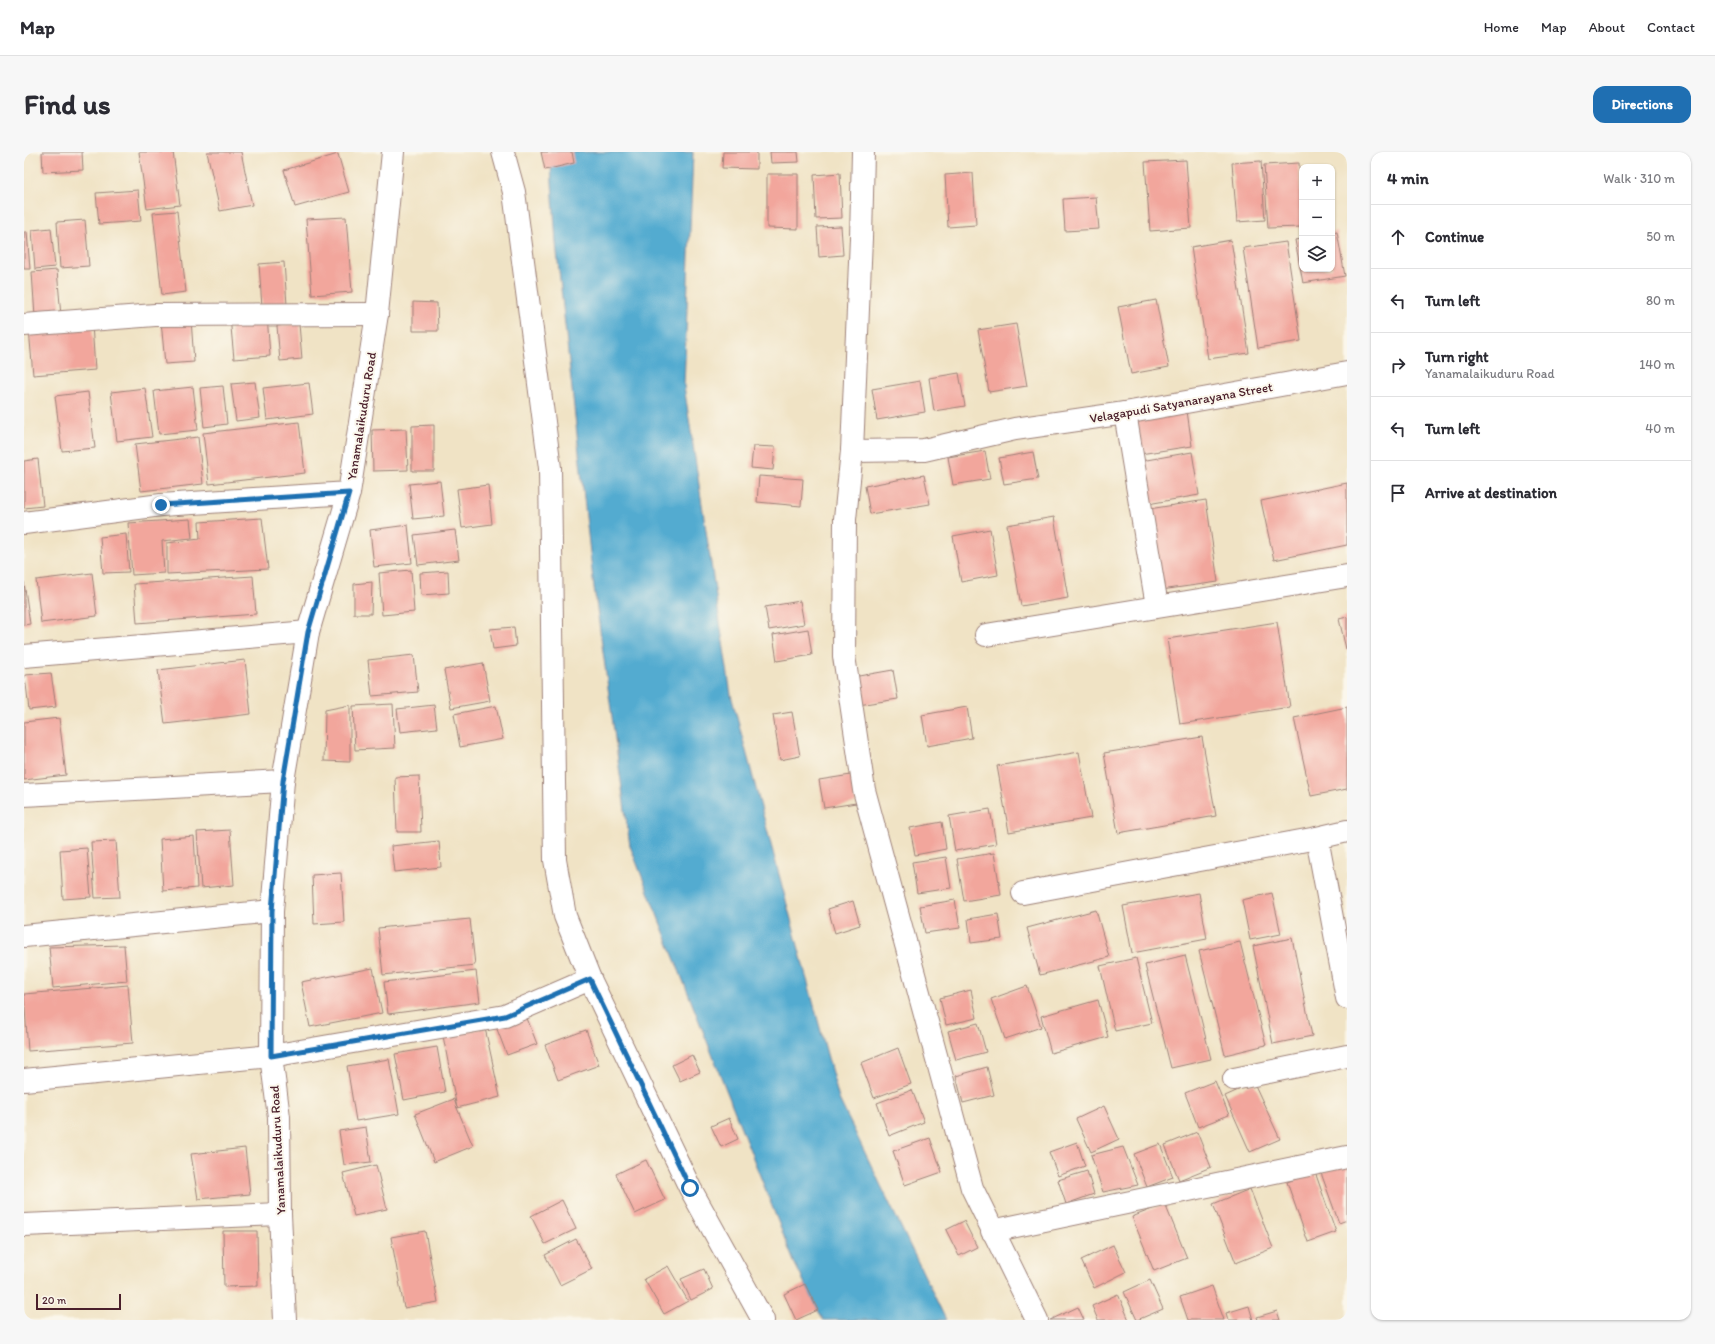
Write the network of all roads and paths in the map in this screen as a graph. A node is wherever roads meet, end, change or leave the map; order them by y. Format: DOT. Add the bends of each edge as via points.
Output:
graph roads {
  1 [pos="393,152"];
  2 [pos="503,152"];
  3 [pos="863,152"];
  4 [pos="377,314"];
  5 [pos="24,325"];
  6 [pos="1347,373"];
  7 [pos="1124,413"];
  8 [pos="852,451"];
  9 [pos="349,493"];
  10 [pos="24,523"];
  11 [pos="1347,576"];
  12 [pos="1157,606"];
  13 [pos="308,632"];
  14 [pos="986,635"];
  15 [pos="24,656"];
  16 [pos="283,781"];
  17 [pos="24,795"];
  18 [pos="1347,831"];
  19 [pos="1317,838"];
  20 [pos="1023,893"];
  21 [pos="272,911"];
  22 [pos="24,936"];
  23 [pos="590,979"];
  24 [pos="1347,998"];
  25 [pos="271,1056"];
  26 [pos="1347,1056"];
  27 [pos="1234,1079"];
  28 [pos="24,1080"];
  29 [pos="1347,1157"];
  30 [pos="280,1214"];
  31 [pos="24,1225"];
  32 [pos="992,1231"];
  33 [pos="285,1320"];
  34 [pos="763,1320"];
  35 [pos="1037,1320"];
  1 -- 4 [label="street, Yanamalaikuduru Road"];
  2 -- 23 [label="street" via="514,192 550,468 555,860 565,916"];
  3 -- 8 [label="street"];
  4 -- 5 [label="street" via="155,315"];
  4 -- 9 [label="street, Yanamalaikuduru Road"];
  6 -- 7 [label="street, Velagapudi Satyanarayana Street"];
  7 -- 8 [label="street, Velagapudi Satyanarayana Street" via="1015,429 924,450"];
  7 -- 12 [label="street"];
  8 -- 32 [label="street" via="845,519 844,656 864,790 972,1188"];
  9 -- 10 [label="street" via="161,505"];
  9 -- 13 [label="street, Yanamalaikuduru Road"];
  11 -- 12 [label="street"];
  12 -- 14 [label="street"];
  13 -- 15 [label="street"];
  13 -- 16 [label="street, Yanamalaikuduru Road"];
  16 -- 17 [label="street"];
  16 -- 21 [label="street, Yanamalaikuduru Road"];
  18 -- 19 [label="street"];
  19 -- 20 [label="street"];
  19 -- 24 [label="street"];
  21 -- 22 [label="street"];
  21 -- 25 [label="street, Yanamalaikuduru Road"];
  23 -- 25 [label="street" via="505,1016"];
  23 -- 34 [label="street" via="690,1188"];
  25 -- 28 [label="street"];
  25 -- 30 [label="street, Yanamalaikuduru Road" via="278,1117"];
  26 -- 27 [label="street"];
  29 -- 32 [label="street"];
  30 -- 31 [label="street"];
  30 -- 33 [label="street, Yanamalaikuduru Road"];
  32 -- 35 [label="street"];
}
